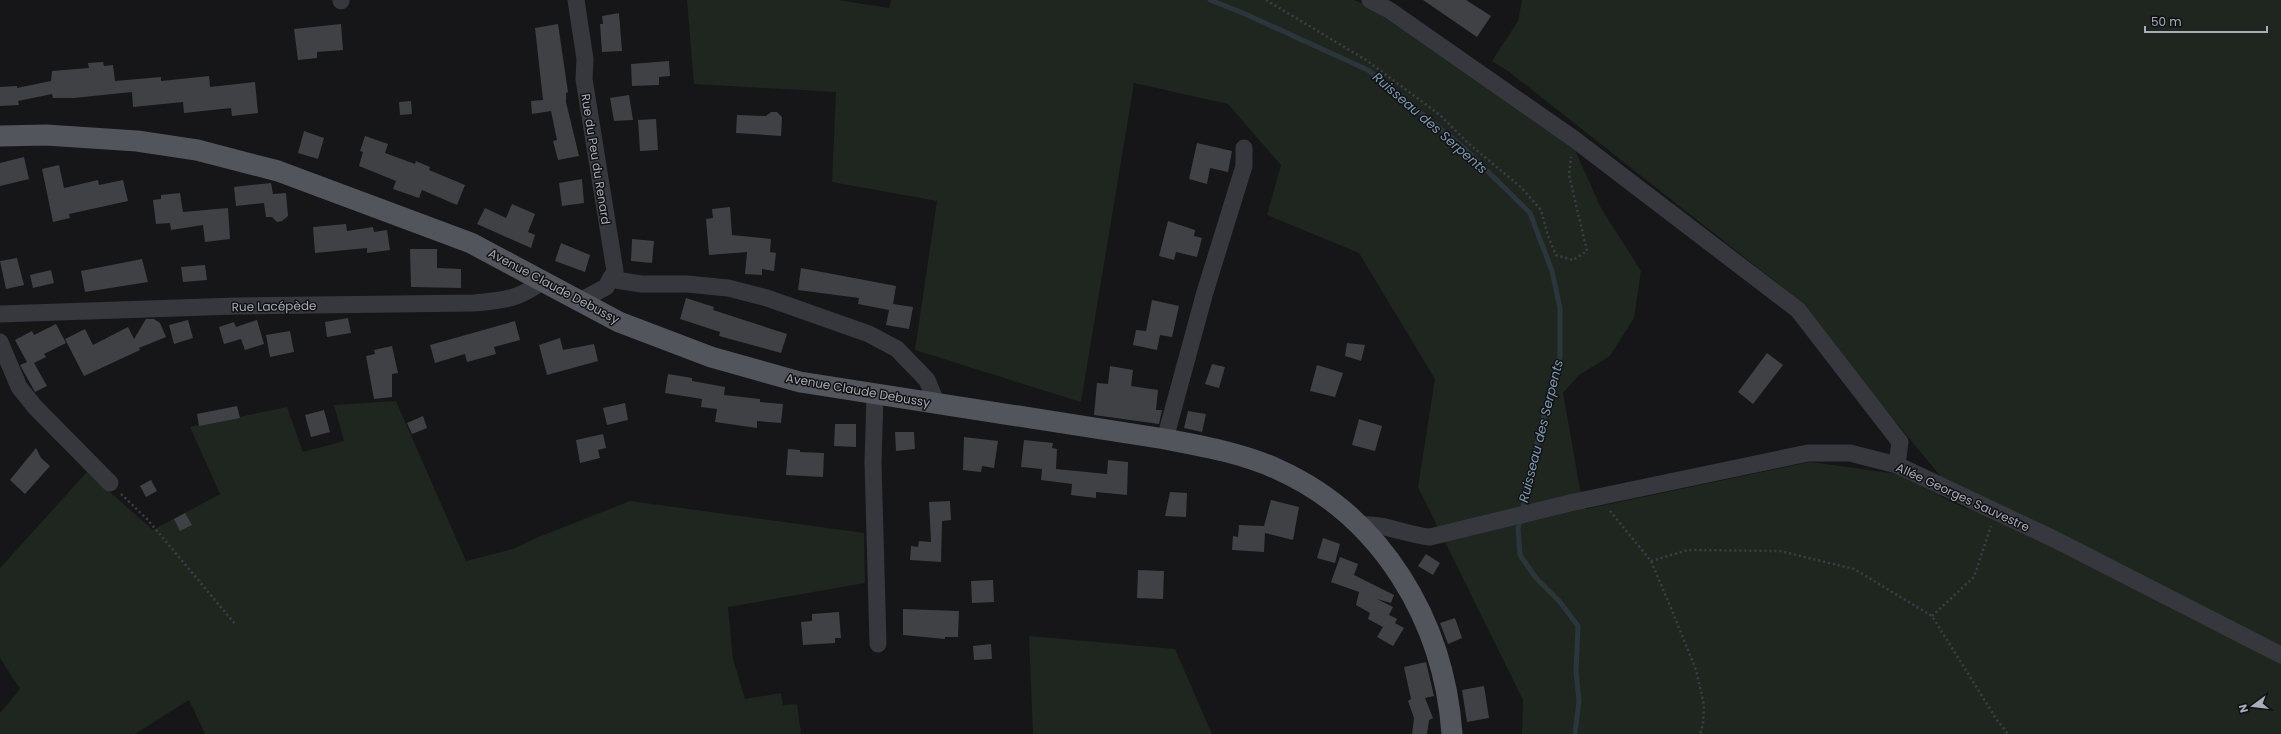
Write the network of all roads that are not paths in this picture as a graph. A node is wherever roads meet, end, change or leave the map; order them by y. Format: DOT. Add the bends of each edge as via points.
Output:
graph roads {
  1 [pos="576,0"];
  2 [pos="1370,0"];
  3 [pos="0,136"];
  4 [pos="1244,148"];
  5 [pos="610,279"];
  6 [pos="543,281"];
  7 [pos="580,301"];
  8 [pos="0,314"];
  9 [pos="0,342"];
  10 [pos="875,395"];
  11 [pos="937,404"];
  12 [pos="1165,438"];
  13 [pos="1896,465"];
  14 [pos="110,483"];
  15 [pos="1361,525"];
  16 [pos="878,644"];
  17 [pos="2281,655"];
  18 [pos="1452,734"];
  1 -- 5 [label="street, Rue du Peu du Renard" via="585,59 584,78 615,271"];
  2 -- 13 [label="street" via="1389,10 1574,139 1798,310 1900,442"];
  3 -- 6 [label="main road, Avenue Claude Debussy" via="46,135 137,141 197,150 278,171 471,243"];
  4 -- 12 [label="street" via="1244,166 1204,292"];
  5 -- 7 [label="street" via="606,287"];
  5 -- 11 [label="street" via="641,284 687,284 728,288 767,298 869,334 897,349 927,380"];
  6 -- 7 [label="main road, Avenue Claude Debussy"];
  6 -- 8 [label="street, Rue Lacépède" via="527,293 511,299 474,303 236,306"];
  7 -- 10 [label="main road, Avenue Claude Debussy" via="619,322 711,357 800,382"];
  9 -- 14 [label="street" via="23,392"];
  10 -- 11 [label="main road, Avenue Claude Debussy"];
  10 -- 16 [label="street" via="873,462"];
  11 -- 12 [label="main road, Avenue Claude Debussy"];
  12 -- 15 [label="main road, Avenue Claude Debussy" via="1219,450 1276,469 1325,496"];
  13 -- 15 [label="street, Allée Georges Sauvestre" via="1850,453 1808,453 1574,502 1430,537 1413,536 1374,524"];
  13 -- 17 [label="street, Allée Georges Sauvestre"];
  15 -- 18 [label="main road, Avenue Claude Debussy" via="1393,562 1418,608 1441,668 1451,713"];
}
